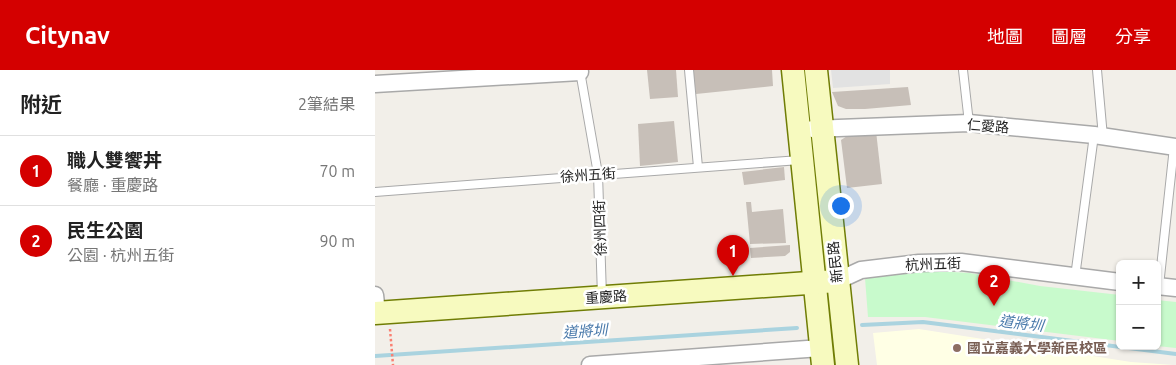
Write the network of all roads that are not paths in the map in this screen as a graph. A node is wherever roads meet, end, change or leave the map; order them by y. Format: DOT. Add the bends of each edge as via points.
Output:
graph roads {
  1 [pos="689,70"];
  2 [pos="793,70"];
  3 [pos="816,70"];
  4 [pos="963,70"];
  5 [pos="1097,70"];
  6 [pos="580,71"];
  7 [pos="375,84"];
  8 [pos="969,123"];
  9 [pos="810,129"];
  10 [pos="1098,136"];
  11 [pos="1175,147"];
  12 [pos="802,160"];
  13 [pos="698,167"];
  14 [pos="598,174"];
  15 [pos="375,192"];
  16 [pos="1161,261"];
  17 [pos="1075,278"];
  18 [pos="837,281"];
  19 [pos="1116,282"];
  20 [pos="814,283"];
  21 [pos="1161,286"];
  22 [pos="1176,288"];
  23 [pos="602,298"];
  24 [pos="375,307"];
  25 [pos="822,356"];
  26 [pos="846,356"];
  27 [pos="590,365"];
  1 -- 13 [label="lane"];
  2 -- 9 [label="street, 新民路"];
  3 -- 9 [label="street, 新民路"];
  4 -- 8 [label="lane"];
  5 -- 10 [label="lane"];
  6 -- 7 [label="street"];
  6 -- 14 [label="lane, 徐州四街"];
  8 -- 9 [label="street, 仁愛路"];
  8 -- 10 [label="street, 仁愛路"];
  9 -- 12 [label="street, 新民路"];
  9 -- 18 [label="street, 新民路"];
  10 -- 11 [label="street, 仁愛路"];
  10 -- 17 [label="lane"];
  11 -- 16 [label="lane"];
  12 -- 13 [label="lane, 徐州五街"];
  12 -- 20 [label="street, 新民路"];
  13 -- 14 [label="lane, 徐州五街"];
  14 -- 15 [label="lane, 徐州五街"];
  14 -- 23 [label="lane, 徐州四街"];
  17 -- 18 [label="street, 杭州五街" via="961,262 869,268"];
  17 -- 19 [label="street, 杭州五街"];
  18 -- 20 [label="street, 重慶路"];
  18 -- 26 [label="street, 新民路"];
  20 -- 23 [label="street, 重慶路"];
  20 -- 25 [label="street, 新民路"];
  21 -- 22 [label="street"];
  23 -- 24 [label="street, 重慶路"];
  25 -- 27 [label="street"];
}
